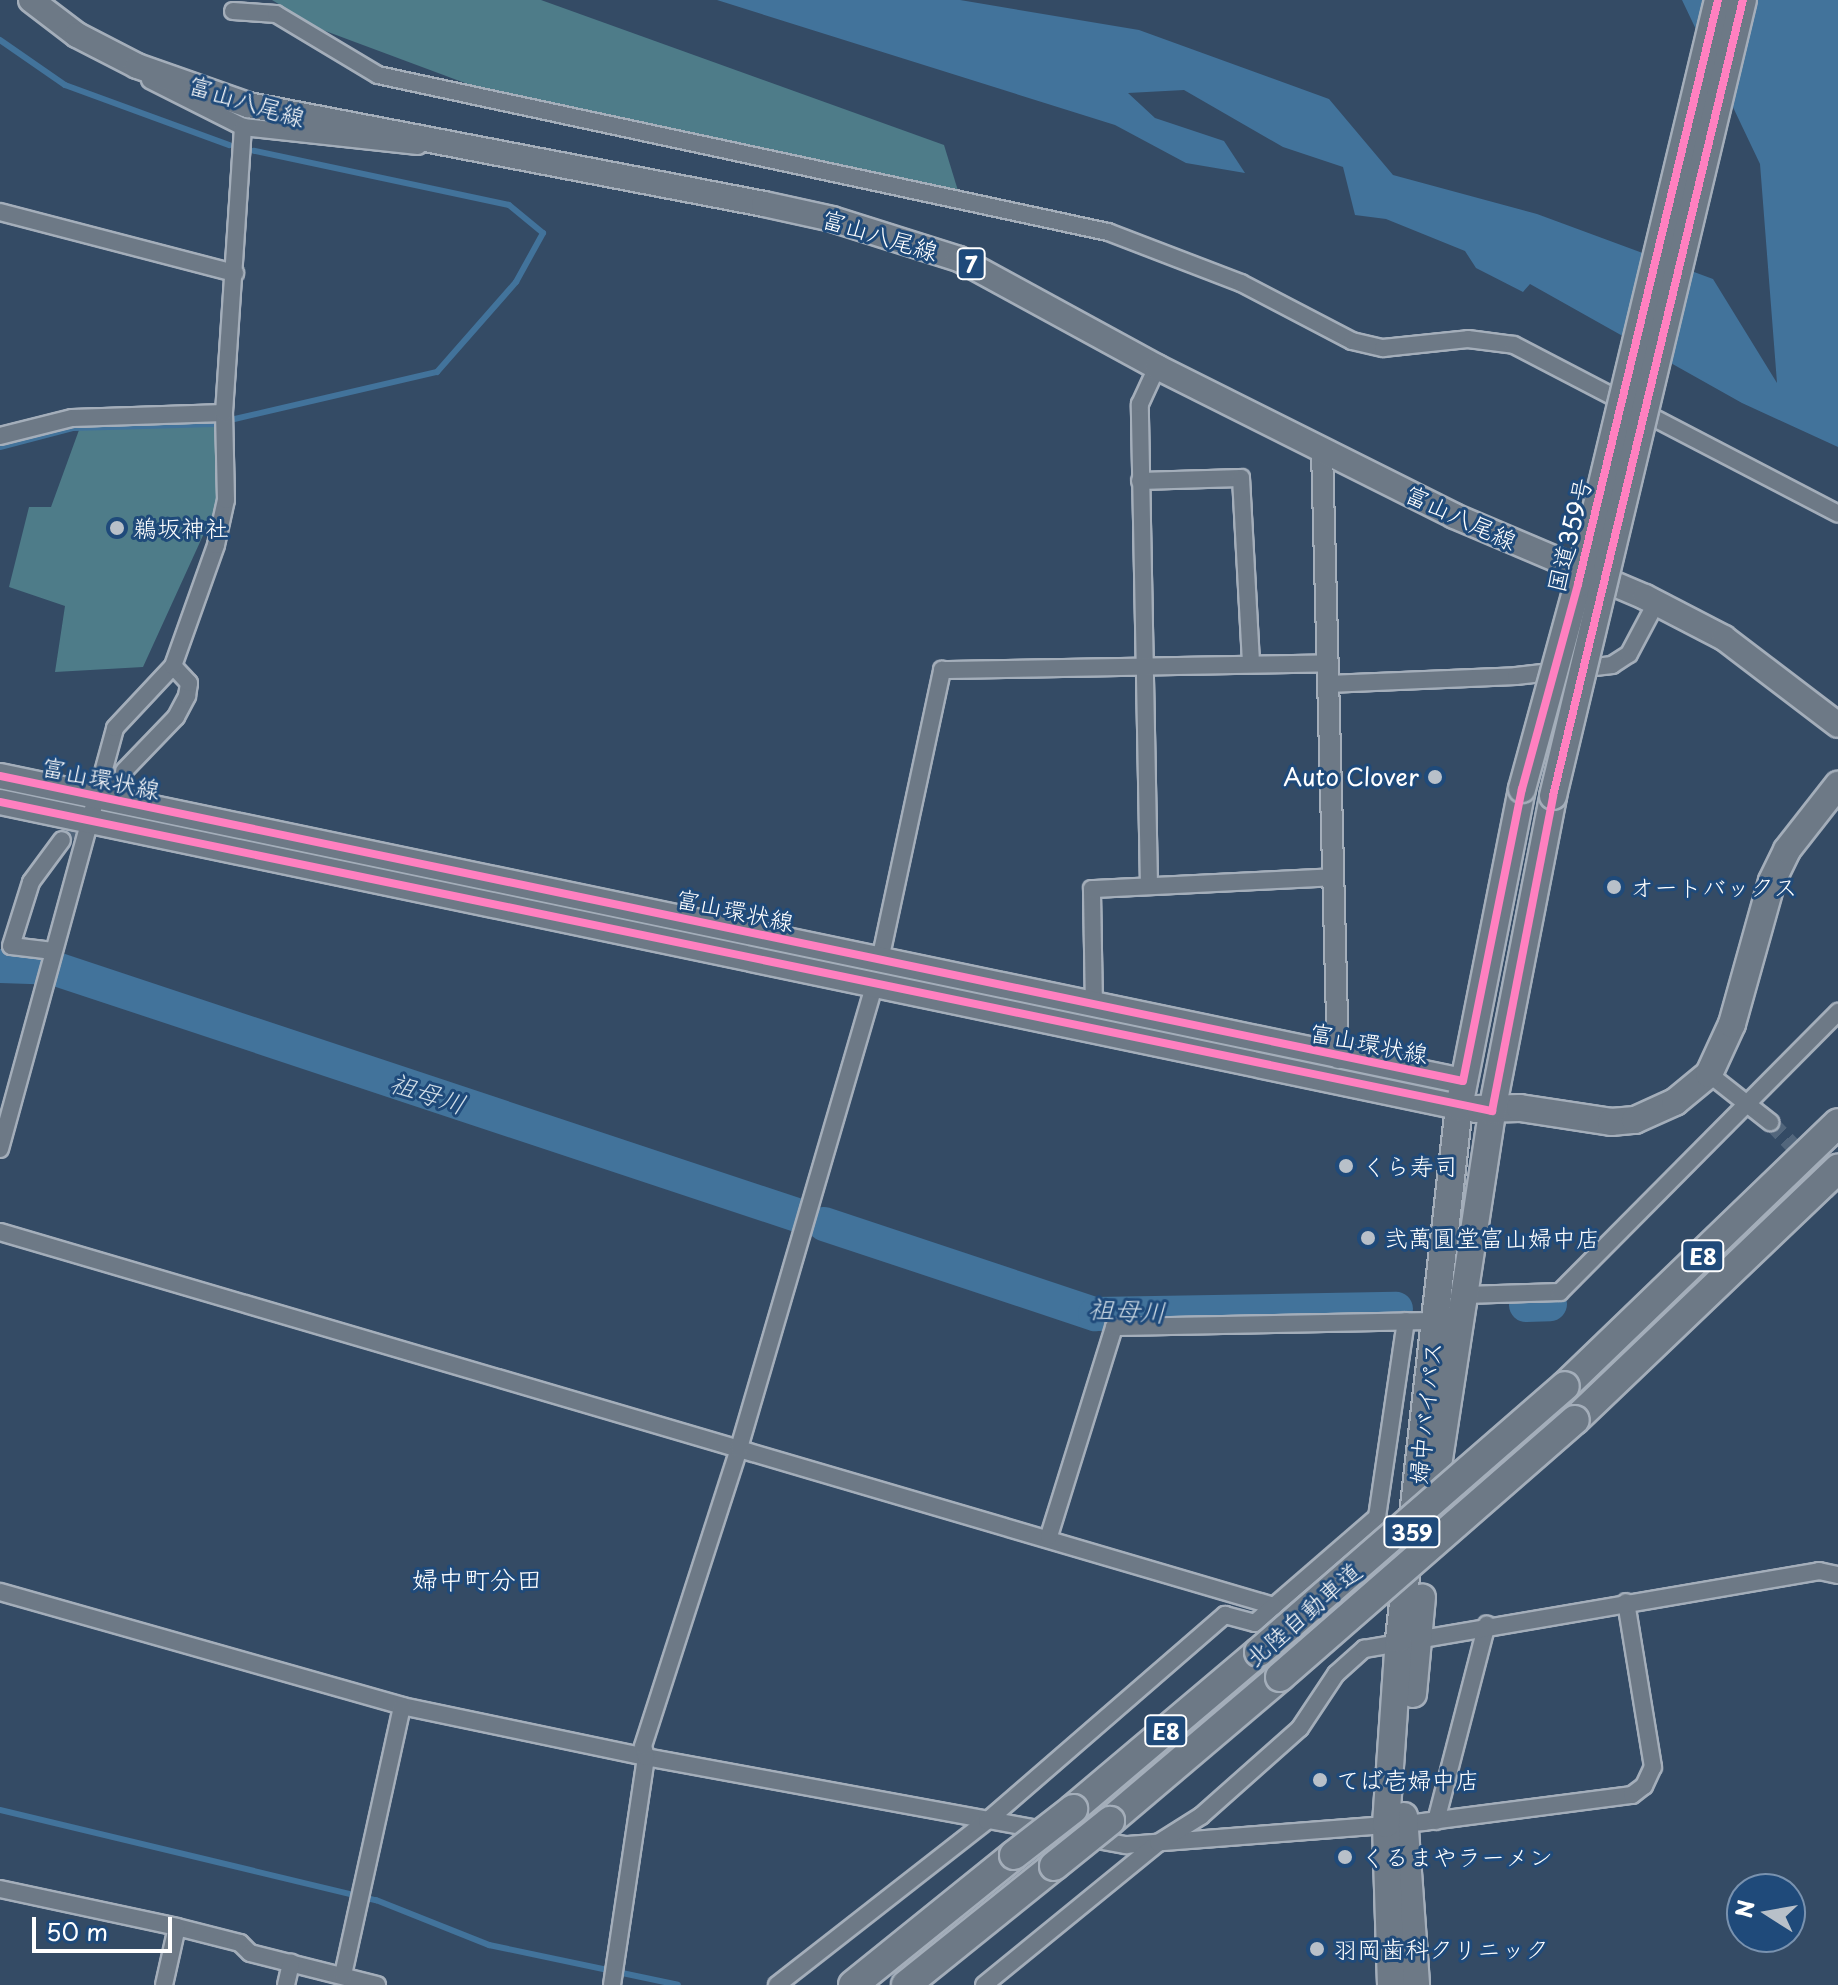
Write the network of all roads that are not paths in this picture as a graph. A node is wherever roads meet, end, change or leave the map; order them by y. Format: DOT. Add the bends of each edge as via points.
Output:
graph roads {
  1 [pos="31,0"];
  2 [pos="1718,0"];
  3 [pos="1743,0"];
  4 [pos="233,11"];
  5 [pos="77,35"];
  6 [pos="243,127"];
  7 [pos="455,144"];
  8 [pos="0,212"];
  9 [pos="235,273"];
  10 [pos="1157,367"];
  11 [pos="224,418"];
  12 [pos="0,436"];
  13 [pos="1322,450"];
  14 [pos="1140,481"];
  15 [pos="1838,514"];
  16 [pos="1656,603"];
  17 [pos="1251,664"];
  18 [pos="173,666"];
  19 [pos="1144,670"];
  20 [pos="1328,674"];
  21 [pos="1838,725"];
  22 [pos="124,771"];
  23 [pos="0,776"];
  24 [pos="1838,785"];
  25 [pos="97,797"];
  26 [pos="0,802"];
  27 [pos="90,821"];
  28 [pos="62,840"];
  29 [pos="1335,877"];
  30 [pos="1149,886"];
  31 [pos="53,951"];
  32 [pos="880,960"];
  33 [pos="874,985"];
  34 [pos="1094,1007"];
  35 [pos="1838,1012"];
  36 [pos="1338,1058"];
  37 [pos="1709,1074"];
  38 [pos="1463,1081"];
  39 [pos="1495,1099"];
  40 [pos="1752,1104"];
  41 [pos="1459,1107"];
  42 [pos="1770,1122"];
  43 [pos="1838,1123"];
  44 [pos="0,1149"];
  45 [pos="1838,1169"];
  46 [pos="0,1232"];
  47 [pos="1465,1295"];
  48 [pos="1406,1321"];
  49 [pos="1435,1321"];
  50 [pos="739,1448"];
  51 [pos="1049,1536"];
  52 [pos="1838,1575"];
  53 [pos="0,1592"];
  54 [pos="1626,1602"];
  55 [pos="1274,1606"];
  56 [pos="1487,1624"];
  57 [pos="1409,1638"];
  58 [pos="402,1706"];
  59 [pos="646,1757"];
  60 [pos="987,1821"];
  61 [pos="1436,1821"];
  62 [pos="1395,1823"];
  63 [pos="1158,1843"];
  64 [pos="0,1889"];
  65 [pos="177,1927"];
  66 [pos="291,1963"];
  67 [pos="343,1975"];
  68 [pos="164,1985"];
  69 [pos="286,1985"];
  70 [pos="377,1985"];
  71 [pos="612,1985"];
  72 [pos="777,1985"];
  73 [pos="853,1985"];
  74 [pos="906,1985"];
  75 [pos="984,1985"];
  76 [pos="1391,1985"];
  77 [pos="1416,1985"];
  1 -- 5 [label="main road, 富山八尾線 / 7"];
  2 -- 38 [label="highway, 国道359号 / 359, bridge" via="1578,584 1522,789"];
  3 -- 39 [label="highway, 国道359号 / 359, bridge" via="1553,796"];
  4 -- 15 [label="street" via="276,14 378,75 1108,232 1241,283 1352,341 1383,348 1468,339 1514,345"];
  5 -- 6 [label="street" via="103,54"];
  5 -- 7 [label="main road, 富山八尾線 / 7" via="137,66 248,105 300,119"];
  6 -- 7 [label="street" via="402,147"];
  6 -- 9 [label="street"];
  7 -- 10 [label="main road, 富山八尾線 / 7" via="832,219 959,259"];
  8 -- 9 [label="street"];
  9 -- 11 [label="street"];
  10 -- 13 [label="main road, 富山八尾線 / 7"];
  10 -- 14 [label="street" via="1140,404"];
  11 -- 12 [label="street" via="72,418"];
  11 -- 18 [label="street" via="226,500 216,545"];
  13 -- 16 [label="main road, 富山八尾線 / 7" via="1454,516"];
  13 -- 20 [label="street"];
  14 -- 17 [label="street" via="1241,478"];
  14 -- 19 [label="street"];
  16 -- 20 [label="street" via="1629,654 1612,665 1516,676"];
  16 -- 21 [label="main road, 富山八尾線 / 7" via="1724,638"];
  17 -- 19 [label="street"];
  17 -- 20 [label="street"];
  18 -- 22 [label="street" via="189,683 187,696 176,717"];
  18 -- 25 [label="street" via="115,728"];
  19 -- 30 [label="street"];
  19 -- 32 [label="street" via="942,670"];
  20 -- 29 [label="street"];
  23 -- 25 [label="main road, 富山環状線"];
  24 -- 37 [label="highway" via="1787,850 1772,881 1732,1024"];
  25 -- 27 [label="street"];
  25 -- 32 [label="main road, 富山環状線"];
  26 -- 27 [label="main road, 富山環状線"];
  27 -- 31 [label="street"];
  27 -- 33 [label="main road, 富山環状線"];
  28 -- 31 [label="street" via="31,882 11,946"];
  29 -- 30 [label="street"];
  29 -- 36 [label="street"];
  30 -- 34 [label="street" via="1092,889"];
  31 -- 44 [label="street"];
  32 -- 34 [label="main road, 富山環状線"];
  33 -- 41 [label="main road, 富山環状線"];
  33 -- 50 [label="street"];
  34 -- 36 [label="main road, 富山環状線"];
  35 -- 40 [label="street"];
  36 -- 38 [label="main road, 富山環状線"];
  37 -- 39 [label="highway" via="1675,1102 1635,1120 1611,1122"];
  37 -- 40 [label="street"];
  38 -- 39 [label="highway"];
  38 -- 41 [label="highway, 婦中バイパス / 359"];
  39 -- 41 [label="highway"];
  39 -- 47 [label="highway, 婦中バイパス / 359"];
  40 -- 42 [label="street"];
  40 -- 47 [label="street" via="1560,1292"];
  41 -- 49 [label="highway, 婦中バイパス / 359"];
  43 -- 73 [label="highway, 北陸自動車道 / E8, bridge" via="1565,1386 1073,1809"];
  45 -- 74 [label="highway, 北陸自動車道 / E8, bridge" via="1575,1420 1110,1821"];
  46 -- 50 [label="street"];
  47 -- 57 [label="highway, 婦中バイパス / 359"];
  48 -- 49 [label="street"];
  48 -- 51 [label="street" via="1114,1327"];
  48 -- 55 [label="street" via="1377,1517"];
  49 -- 57 [label="highway, 婦中バイパス / 359"];
  50 -- 51 [label="street"];
  50 -- 59 [label="street" via="643,1746"];
  51 -- 55 [label="street"];
  52 -- 54 [label="street" via="1819,1571"];
  53 -- 58 [label="street"];
  54 -- 56 [label="street"];
  54 -- 61 [label="street" via="1653,1767 1644,1786 1632,1795"];
  55 -- 60 [label="street" via="1255,1623 1225,1615"];
  56 -- 57 [label="street"];
  56 -- 61 [label="street"];
  57 -- 62 [label="highway, 婦中バイパス / 359"];
  57 -- 63 [label="street" via="1364,1649 1336,1674 1300,1728 1201,1816"];
  58 -- 59 [label="street"];
  58 -- 67 [label="street"];
  59 -- 60 [label="street"];
  59 -- 71 [label="street"];
  60 -- 63 [label="street" via="1126,1845"];
  60 -- 72 [label="street"];
  61 -- 62 [label="street"];
  62 -- 63 [label="street"];
  62 -- 76 [label="highway, 婦中バイパス / 359"];
  62 -- 77 [label="highway, 婦中バイパス / 359"];
  63 -- 75 [label="street"];
  64 -- 65 [label="street"];
  65 -- 66 [label="street"];
  65 -- 68 [label="street"];
  66 -- 67 [label="street"];
  66 -- 69 [label="street"];
  67 -- 70 [label="street"];
}
